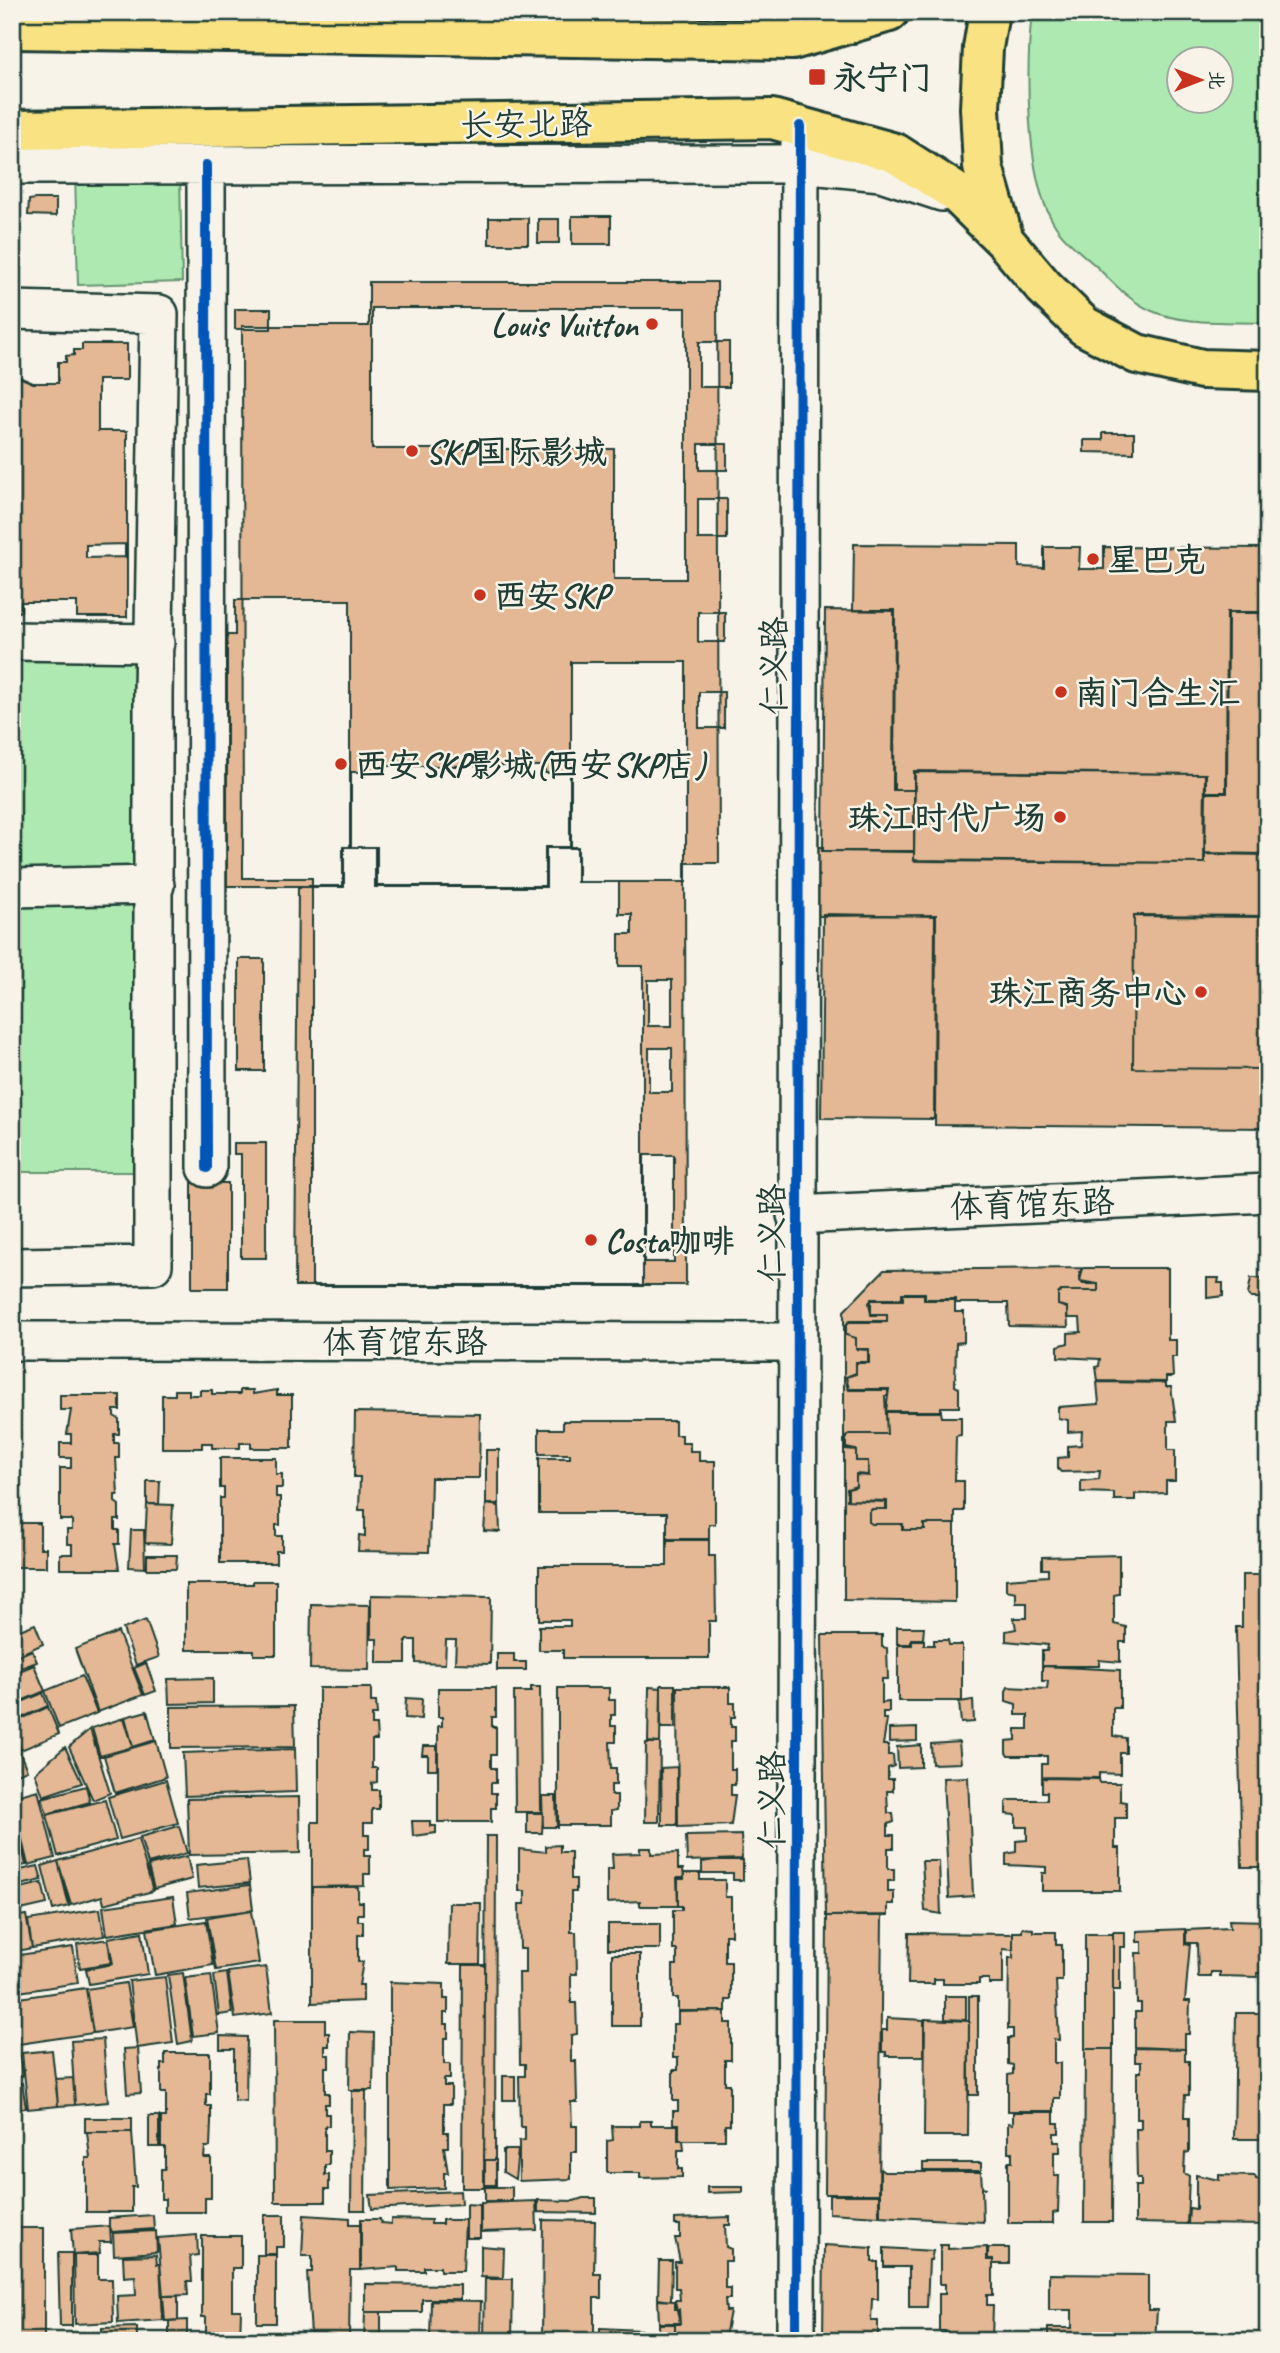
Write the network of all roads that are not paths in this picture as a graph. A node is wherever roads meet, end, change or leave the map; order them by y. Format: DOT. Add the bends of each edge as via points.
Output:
graph roads {
  1 [pos="889,12"];
  2 [pos="989,12"];
  3 [pos="826,22"];
  4 [pos="12,29"];
  5 [pos="800,126"];
  6 [pos="12,130"];
  7 [pos="801,164"];
  8 [pos="12,165"];
  9 [pos="206,165"];
  10 [pos="974,210"];
  11 [pos="1004,240"];
  12 [pos="12,310"];
  13 [pos="1268,371"];
  14 [pos="12,642"];
  15 [pos="155,643"];
  16 [pos="155,885"];
  17 [pos="12,888"];
  18 [pos="206,1168"];
  19 [pos="1268,1193"];
  20 [pos="796,1215"];
  21 [pos="12,1267"];
  22 [pos="12,1341"];
  23 [pos="798,1342"];
  24 [pos="796,2341"];
  1 -- 3 [label="main road"];
  2 -- 11 [label="main road" via="980,108 983,167"];
  3 -- 4 [label="main road" via="792,40"];
  5 -- 6 [label="main road, 长安北路" via="772,120"];
  5 -- 7 [label="street, 仁义路"];
  5 -- 10 [label="main road, 长安北路" via="895,153 954,191"];
  7 -- 9 [label="street"];
  7 -- 10 [label="street" via="881,172 936,188"];
  7 -- 20 [label="street, 仁义路"];
  8 -- 9 [label="street"];
  9 -- 18 [label="street"];
  10 -- 11 [label="main road, 长安北路"];
  11 -- 13 [label="main road, 长安北路" via="1084,326 1137,354 1202,369"];
  12 -- 15 [label="street" via="159,314"];
  14 -- 15 [label="street"];
  15 -- 16 [label="street"];
  16 -- 17 [label="street"];
  16 -- 21 [label="street" via="153,1265"];
  19 -- 20 [label="street, 体育馆东路"];
  20 -- 23 [label="street, 仁义路"];
  22 -- 23 [label="street, 体育馆东路"];
  23 -- 24 [label="street, 仁义路"];
}
